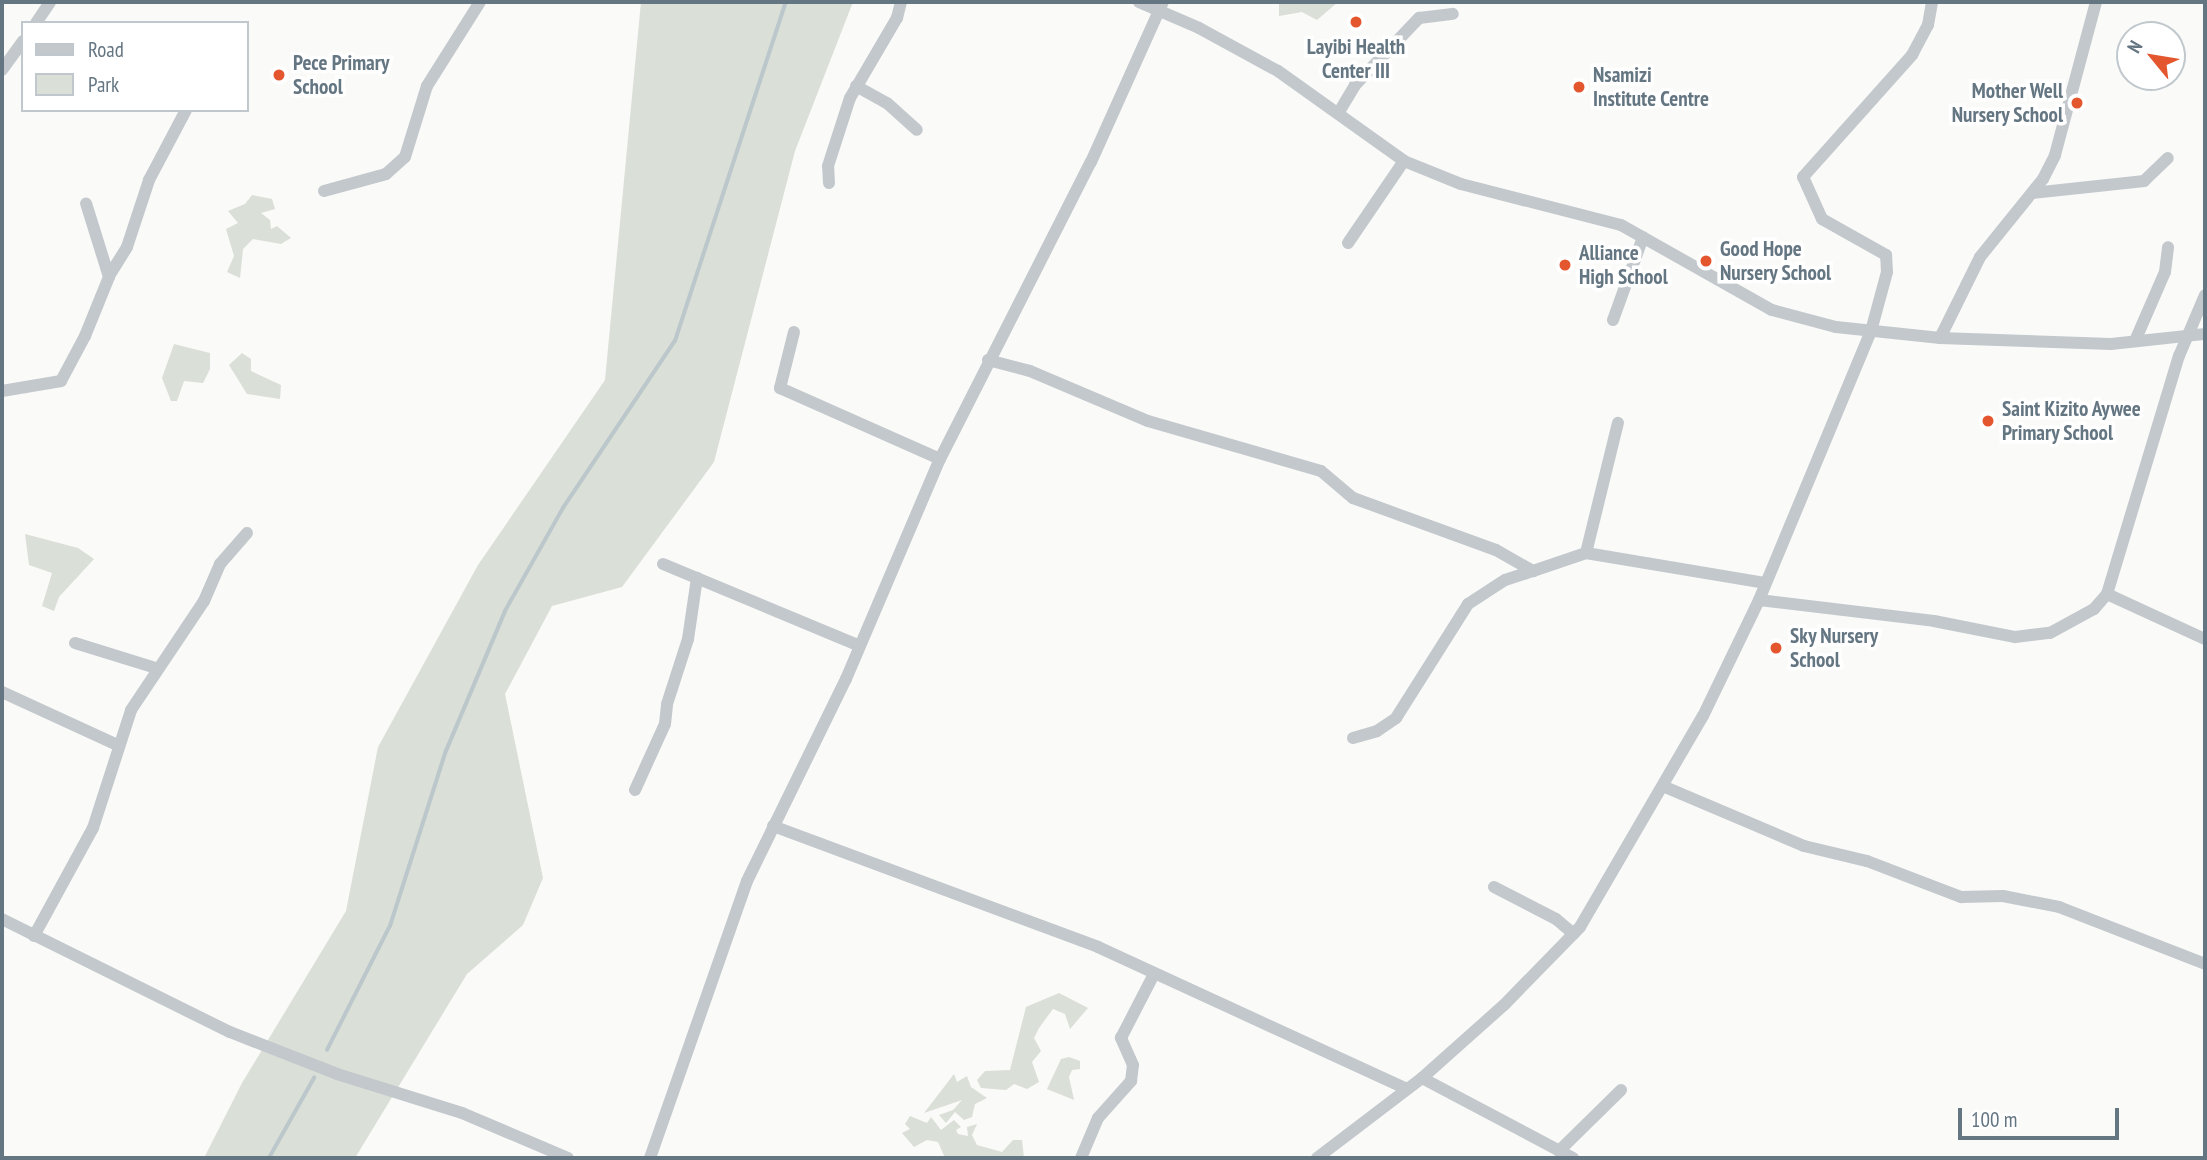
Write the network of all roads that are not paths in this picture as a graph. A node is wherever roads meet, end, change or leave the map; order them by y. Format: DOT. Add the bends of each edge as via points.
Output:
graph roads {
  1 [pos="50,2"];
  2 [pos="480,2"];
  3 [pos="901,2"];
  4 [pos="1139,2"];
  5 [pos="1932,2"];
  6 [pos="2096,2"];
  7 [pos="1162,5"];
  8 [pos="1453,14"];
  9 [pos="37,21"];
  10 [pos="21,44"];
  11 [pos="2,70"];
  12 [pos="856,86"];
  13 [pos="185,112"];
  14 [pos="1339,112"];
  15 [pos="917,130"];
  16 [pos="2168,158"];
  17 [pos="1404,161"];
  18 [pos="830,183"];
  19 [pos="324,191"];
  20 [pos="2032,193"];
  21 [pos="86,203"];
  22 [pos="1643,237"];
  23 [pos="1348,243"];
  24 [pos="2168,247"];
  25 [pos="109,276"];
  26 [pos="2205,295"];
  27 [pos="1614,320"];
  28 [pos="1871,331"];
  29 [pos="794,332"];
  30 [pos="2205,334"];
  31 [pos="1940,338"];
  32 [pos="2186,338"];
  33 [pos="2135,341"];
  34 [pos="988,360"];
  35 [pos="2,391"];
  36 [pos="1618,423"];
  37 [pos="940,459"];
  38 [pos="247,533"];
  39 [pos="1586,553"];
  40 [pos="663,564"];
  41 [pos="1534,571"];
  42 [pos="697,578"];
  43 [pos="1765,583"];
  44 [pos="2107,594"];
  45 [pos="1759,600"];
  46 [pos="2205,639"];
  47 [pos="75,643"];
  48 [pos="860,646"];
  49 [pos="156,668"];
  50 [pos="2,692"];
  51 [pos="1353,738"];
  52 [pos="117,745"];
  53 [pos="1665,787"];
  54 [pos="635,790"];
  55 [pos="773,826"];
  56 [pos="1494,887"];
  57 [pos="2,919"];
  58 [pos="1574,934"];
  59 [pos="34,936"];
  60 [pos="2205,964"];
  61 [pos="1154,974"];
  62 [pos="1422,1078"];
  63 [pos="1406,1089"];
  64 [pos="1621,1090"];
  65 [pos="1559,1151"];
  66 [pos="568,1158"];
  67 [pos="650,1158"];
  68 [pos="1081,1158"];
  69 [pos="1317,1158"];
  70 [pos="1573,1158"];
  1 -- 9 [label="street"];
  2 -- 19 [label="street" via="427,86 405,157 386,174"];
  3 -- 12 [label="street" via="897,18"];
  4 -- 7 [label="street"];
  5 -- 28 [label="street" via="1928,25 1912,55 1803,177 1822,219 1887,258"];
  6 -- 20 [label="street" via="2056,155"];
  7 -- 14 [label="street" via="1278,71"];
  7 -- 34 [label="street" via="1091,162"];
  8 -- 14 [label="street" via="1419,19 1355,85"];
  10 -- 11 [label="street"];
  12 -- 15 [label="street" via="887,103"];
  12 -- 18 [label="street" via="828,166"];
  13 -- 25 [label="street" via="149,180 131,238"];
  14 -- 17 [label="street"];
  16 -- 20 [label="street" via="2144,181"];
  17 -- 22 [label="street" via="1461,184 1591,214"];
  17 -- 23 [label="street"];
  20 -- 31 [label="street" via="1980,257"];
  21 -- 25 [label="street"];
  22 -- 27 [label="street"];
  22 -- 28 [label="street" via="1772,310"];
  24 -- 33 [label="street" via="2165,272"];
  25 -- 35 [label="street" via="65,377 55,384"];
  26 -- 32 [label="street" via="2197,323"];
  28 -- 31 [label="street"];
  28 -- 43 [label="street"];
  29 -- 37 [label="street" via="780,388"];
  30 -- 32 [label="street"];
  31 -- 33 [label="street" via="2031,343"];
  32 -- 33 [label="street"];
  32 -- 44 [label="street" via="2119,543"];
  34 -- 37 [label="street"];
  34 -- 41 [label="street" via="1030,371 1148,421 1321,471 1353,498 1496,550"];
  36 -- 39 [label="street"];
  37 -- 48 [label="street"];
  38 -- 49 [label="street" via="220,564 204,601"];
  39 -- 41 [label="street"];
  39 -- 43 [label="street"];
  40 -- 42 [label="street"];
  41 -- 51 [label="street" via="1505,580 1468,604 1396,718 1377,731"];
  42 -- 48 [label="street"];
  42 -- 54 [label="street" via="688,639 667,704 666,724"];
  43 -- 45 [label="street"];
  44 -- 45 [label="street" via="2094,609 2036,637"];
  44 -- 46 [label="street"];
  45 -- 53 [label="street"];
  47 -- 49 [label="street"];
  48 -- 55 [label="street"];
  49 -- 52 [label="street"];
  50 -- 52 [label="street"];
  52 -- 59 [label="street" via="111,782 93,828"];
  53 -- 58 [label="street"];
  53 -- 60 [label="street" via="1804,846 1867,861 1961,897 2003,896 2059,907"];
  55 -- 61 [label="street" via="1098,947"];
  55 -- 67 [label="street" via="703,999"];
  56 -- 58 [label="street" via="1556,919"];
  57 -- 59 [label="street"];
  58 -- 62 [label="street"];
  59 -- 66 [label="street" via="230,1032 337,1074 462,1113"];
  61 -- 63 [label="street"];
  61 -- 68 [label="street" via="1121,1038 1133,1065 1131,1082 1098,1118"];
  62 -- 63 [label="street"];
  62 -- 65 [label="street"];
  63 -- 69 [label="street"];
  64 -- 65 [label="street"];
  65 -- 70 [label="street"];
}
